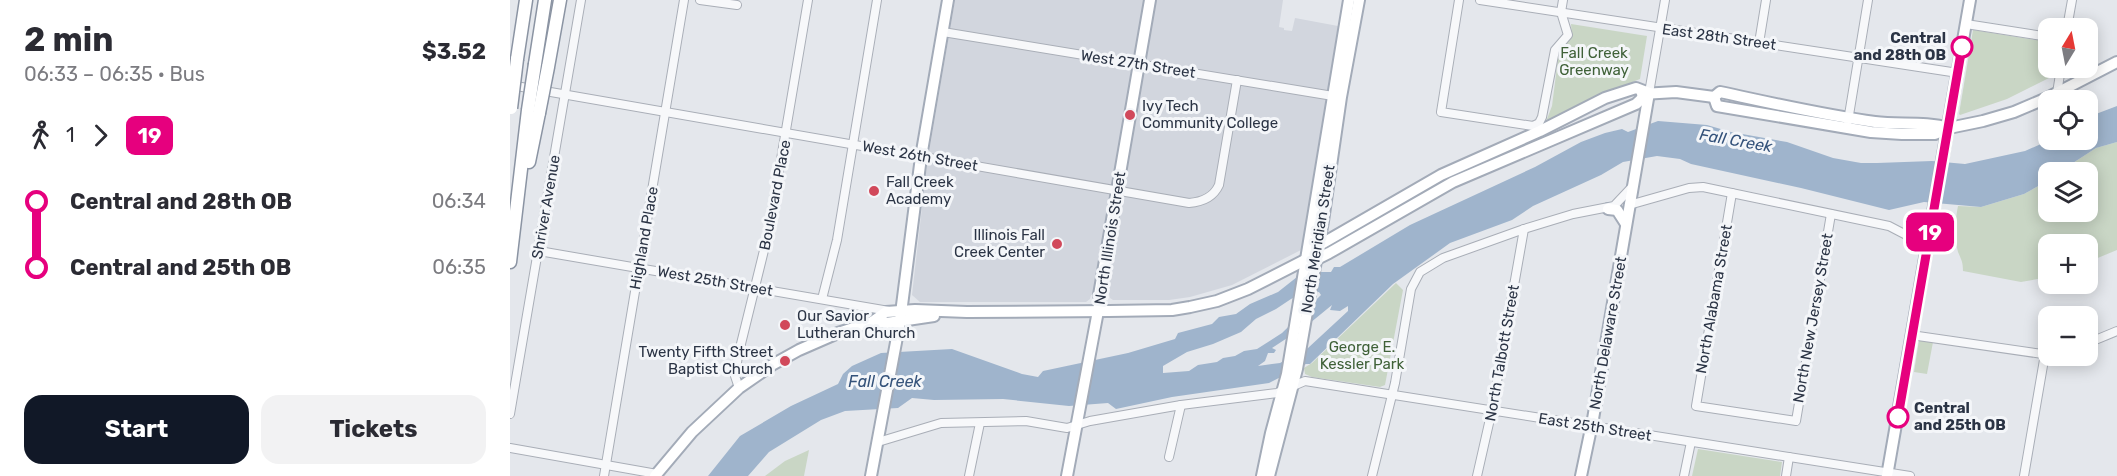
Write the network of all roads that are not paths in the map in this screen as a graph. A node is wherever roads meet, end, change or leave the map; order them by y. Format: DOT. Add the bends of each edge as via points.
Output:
graph roads {
  1 [pos="521,0"];
  2 [pos="526,0"];
  3 [pos="545,0"];
  4 [pos="560,0"];
  5 [pos="581,0"];
  6 [pos="684,0"];
  7 [pos="700,0"];
  8 [pos="808,0"];
  9 [pos="877,0"];
  10 [pos="948,0"];
  11 [pos="1149,0"];
  12 [pos="1349,0"];
  13 [pos="1359,0"];
  14 [pos="1460,0"];
  15 [pos="1480,0"];
  16 [pos="1563,0"];
  17 [pos="1665,0"];
  18 [pos="1766,0"];
  19 [pos="1868,0"];
  20 [pos="1970,0"];
  21 [pos="2072,0"];
  22 [pos="737,5"];
  23 [pos="1561,12"];
  24 [pos="2069,18"];
  25 [pos="1966,24"];
  26 [pos="1660,28"];
  27 [pos="943,32"];
  28 [pos="2038,36"];
  29 [pos="1759,43"];
  30 [pos="519,46"];
  31 [pos="1858,57"];
  32 [pos="2117,62"];
  33 [pos="542,65"];
  34 [pos="1139,65"];
  35 [pos="1958,73"];
  36 [pos="1237,80"];
  37 [pos="510,85"];
  38 [pos="2063,90"];
  39 [pos="1648,93"];
  40 [pos="566,95"];
  41 [pos="1333,96"];
  42 [pos="2038,101"];
  43 [pos="511,108"];
  44 [pos="510,112"];
  45 [pos="665,112"];
  46 [pos="1847,123"];
  47 [pos="1949,128"];
  48 [pos="786,133"];
  49 [pos="853,145"];
  50 [pos="921,157"];
  51 [pos="1632,186"];
  52 [pos="1116,191"];
  53 [pos="1732,193"];
  54 [pos="1629,205"];
  55 [pos="1608,209"];
  56 [pos="1831,214"];
  57 [pos="1626,225"];
  58 [pos="1524,229"];
  59 [pos="1930,230"];
  60 [pos="1912,238"];
  61 [pos="1318,246"];
  62 [pos="538,251"];
  63 [pos="1925,254"];
  64 [pos="511,259"];
  65 [pos="1309,266"];
  66 [pos="640,268"];
  67 [pos="756,288"];
  68 [pos="822,299"];
  69 [pos="890,311"];
  70 [pos="1098,311"];
  71 [pos="901,316"];
  72 [pos="872,322"];
  73 [pos="2117,331"];
  74 [pos="1911,335"];
  75 [pos="2098,339"];
  76 [pos="2038,353"];
  77 [pos="2045,366"];
  78 [pos="1292,371"];
  79 [pos="1292,385"];
  80 [pos="739,388"];
  81 [pos="1282,391"];
  82 [pos="1392,395"];
  83 [pos="1181,405"];
  84 [pos="1492,410"];
  85 [pos="510,414"];
  86 [pos="1078,420"];
  87 [pos="1796,421"];
  88 [pos="980,423"];
  89 [pos="1592,426"];
  90 [pos="878,442"];
  91 [pos="1691,442"];
  92 [pos="510,448"];
  93 [pos="1169,457"];
  94 [pos="1789,457"];
  95 [pos="605,464"];
  96 [pos="1888,474"];
  97 [pos="656,475"];
  98 [pos="604,476"];
  99 [pos="871,476"];
  100 [pos="969,476"];
  101 [pos="1067,476"];
  102 [pos="1262,476"];
  103 [pos="1269,476"];
  104 [pos="1372,476"];
  105 [pos="1477,476"];
  106 [pos="1581,476"];
  107 [pos="1684,476"];
  108 [pos="1786,476"];
  109 [pos="1910,476"];
  110 [pos="2024,476"];
  1 -- 30 [label="highway"];
  2 -- 30 [label="highway"];
  3 -- 33 [label="highway"];
  4 -- 33 [label="highway"];
  5 -- 40 [label="street, Shriver Avenue"];
  6 -- 45 [label="street, Highland Place"];
  7 -- 22 [label="street"];
  8 -- 48 [label="street, Boulevard Place"];
  9 -- 49 [label="street"];
  10 -- 27 [label="main road"];
  11 -- 34 [label="main road, North Illinois Street"];
  12 -- 41 [label="main road, North Meridian Street"];
  13 -- 61 [label="main road, North Meridian Street"];
  14 -- 23 [label="street" via="1441,112 1530,126 1541,120 1555,51 1568,35"];
  15 -- 23 [label="street, East 28th Street"];
  16 -- 23 [label="street"];
  17 -- 26 [label="street, North Delaware Street"];
  18 -- 29 [label="street"];
  19 -- 31 [label="street"];
  20 -- 25 [label="main road"];
  21 -- 24 [label="street"];
  23 -- 26 [label="street, East 28th Street"];
  25 -- 28 [label="street"];
  25 -- 35 [label="main road"];
  26 -- 29 [label="street, East 28th Street"];
  26 -- 39 [label="street, North Delaware Street"];
  27 -- 34 [label="street, West 27th Street"];
  27 -- 50 [label="main road"];
  29 -- 31 [label="street, East 28th Street"];
  30 -- 43 [label="highway, bridge"];
  31 -- 35 [label="street, East 28th Street"];
  31 -- 46 [label="street"];
  32 -- 38 [label="main road"];
  33 -- 64 [label="highway, bridge"];
  34 -- 36 [label="street, West 27th Street"];
  34 -- 52 [label="main road, North Illinois Street"];
  35 -- 47 [label="main road"];
  36 -- 41 [label="street, West 27th Street"];
  36 -- 52 [label="street, West 26th Street" via="1221,177 1212,196 1189,203"];
  37 -- 40 [label="street, West 26th Street"];
  39 -- 46 [label="main road" via="1681,92 1713,97 1720,92"];
  39 -- 51 [label="main road, North Delaware Street"];
  39 -- 61 [label="main road" via="1636,88 1605,99 1441,176"];
  39 -- 65 [label="main road" via="1636,104 1442,188"];
  40 -- 45 [label="street, West 26th Street"];
  40 -- 62 [label="street, Shriver Avenue"];
  41 -- 65 [label="main road, North Meridian Street"];
  42 -- 47 [label="main road" via="2008,114"];
  43 -- 44 [label="highway"];
  45 -- 48 [label="street, West 26th Street"];
  45 -- 66 [label="street, Highland Place"];
  46 -- 47 [label="main road" via="1936,124"];
  47 -- 59 [label="main road"];
  48 -- 49 [label="street, West 26th Street"];
  48 -- 67 [label="street, Boulevard Place"];
  49 -- 50 [label="street, West 26th Street"];
  49 -- 68 [label="street" via="837,240"];
  50 -- 52 [label="street, West 26th Street"];
  50 -- 71 [label="main road"];
  51 -- 54 [label="main road, North Delaware Street"];
  51 -- 55 [label="street" via="1617,205"];
  52 -- 70 [label="main road, North Illinois Street"];
  53 -- 54 [label="street" via="1698,186"];
  53 -- 56 [label="street"];
  53 -- 87 [label="street, North Alabama Street" via="1696,406"];
  54 -- 57 [label="main road, North Delaware Street"];
  55 -- 57 [label="main road" via="1617,210"];
  55 -- 58 [label="street" via="1573,214"];
  56 -- 60 [label="street" via="1889,226"];
  56 -- 87 [label="street, North New Jersey Street"];
  57 -- 89 [label="main road, North Delaware Street"];
  58 -- 82 [label="street" via="1443,258 1416,276"];
  58 -- 84 [label="street, North Talbott Street"];
  59 -- 60 [label="street" via="1922,237"];
  59 -- 63 [label="main road"];
  60 -- 63 [label="street"];
  61 -- 65 [label="main road"];
  62 -- 66 [label="street, West 25th Street"];
  62 -- 85 [label="street, Shriver Avenue"];
  63 -- 74 [label="main road"];
  65 -- 70 [label="main road" via="1217,301 1172,309"];
  65 -- 78 [label="main road, North Meridian Street"];
  66 -- 67 [label="street, West 25th Street"];
  66 -- 95 [label="street, Highland Place"];
  67 -- 68 [label="street, West 25th Street"];
  67 -- 80 [label="street, Boulevard Place" via="736,366"];
  68 -- 69 [label="street, West 25th Street"];
  69 -- 71 [label="main road"];
  69 -- 72 [label="main road"];
  70 -- 71 [label="main road"];
  70 -- 86 [label="main road, North Illinois Street"];
  71 -- 72 [label="main road" via="887,323"];
  71 -- 90 [label="main road"];
  72 -- 80 [label="main road" via="799,350"];
  73 -- 75 [label="street"];
  74 -- 76 [label="street"];
  74 -- 96 [label="main road"];
  77 -- 110 [label="street"];
  78 -- 79 [label="main road, North Meridian Street"];
  78 -- 81 [label="main road, North Meridian Street"];
  79 -- 81 [label="street, East 25th Street"];
  79 -- 82 [label="street, East 25th Street" via="1305,381"];
  79 -- 103 [label="main road, North Meridian Street"];
  80 -- 97 [label="main road" via="692,432"];
  81 -- 83 [label="street"];
  81 -- 102 [label="main road, North Meridian Street"];
  82 -- 84 [label="street, East 25th Street"];
  82 -- 104 [label="street"];
  83 -- 86 [label="street"];
  83 -- 93 [label="street"];
  84 -- 89 [label="street, East 25th Street"];
  84 -- 105 [label="street, North Talbott Street"];
  86 -- 88 [label="street" via="1067,428 1026,421"];
  86 -- 101 [label="main road, North Illinois Street"];
  88 -- 90 [label="street" via="941,423"];
  88 -- 100 [label="street"];
  89 -- 91 [label="street, East 25th Street"];
  89 -- 106 [label="main road, North Delaware Street"];
  90 -- 99 [label="main road"];
  91 -- 94 [label="street, East 25th Street"];
  91 -- 107 [label="street"];
  92 -- 95 [label="street"];
  94 -- 96 [label="street, East 25th Street"];
  94 -- 108 [label="street"];
  95 -- 97 [label="street"];
  95 -- 98 [label="street, Highland Place"];
  96 -- 109 [label="street, East 25th Street"];
}
